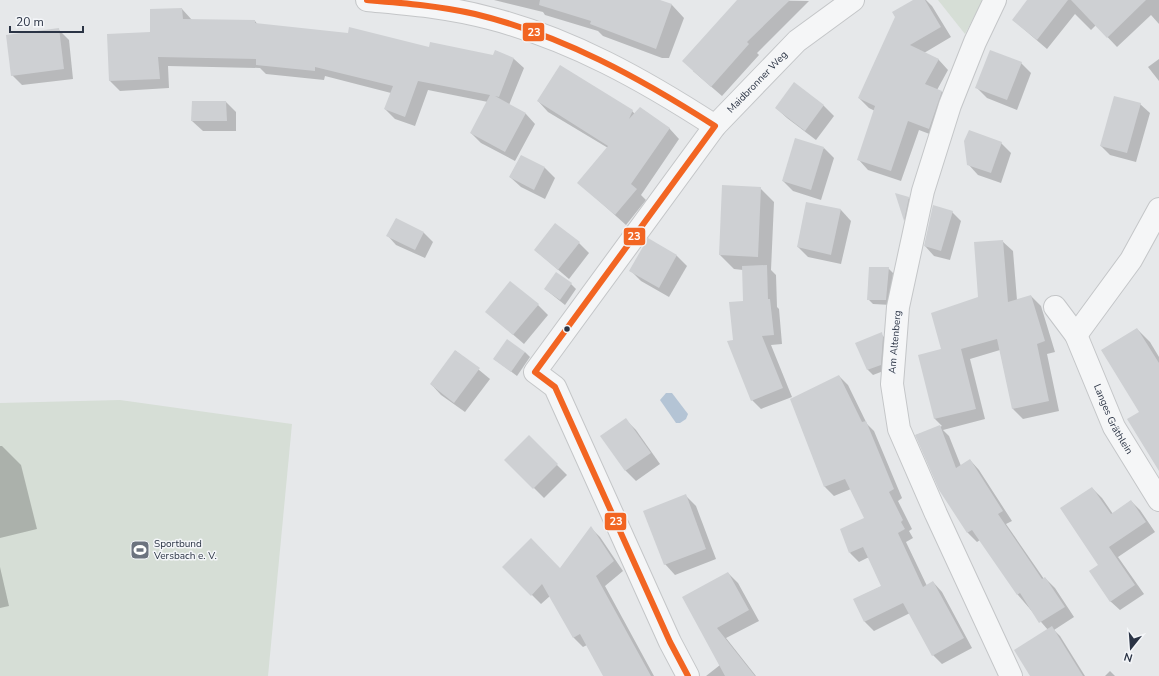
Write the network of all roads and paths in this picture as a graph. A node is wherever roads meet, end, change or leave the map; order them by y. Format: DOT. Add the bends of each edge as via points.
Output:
graph roads {
  1 [pos="367,0"];
  2 [pos="853,0"];
  3 [pos="995,0"];
  4 [pos="714,126"];
  5 [pos="1159,209"];
  6 [pos="1055,307"];
  7 [pos="1076,335"];
  8 [pos="1159,500"];
  9 [pos="688,676"];
  10 [pos="1011,676"];
  1 -- 4 [label="street" via="439,8 489,18 540,34 596,56 644,82"];
  2 -- 4 [label="street, Maidbronner Weg" via="796,41"];
  3 -- 10 [label="street, Am Altenberg" via="950,105 923,191 898,307 892,384 899,429"];
  4 -- 9 [label="street, Maidbronner Weg" via="534,372 555,387 670,642"];
  5 -- 7 [label="street" via="1131,260"];
  6 -- 7 [label="street, Langes Gräthlein"];
  7 -- 8 [label="street, Langes Gräthlein" via="1114,426"];
}
